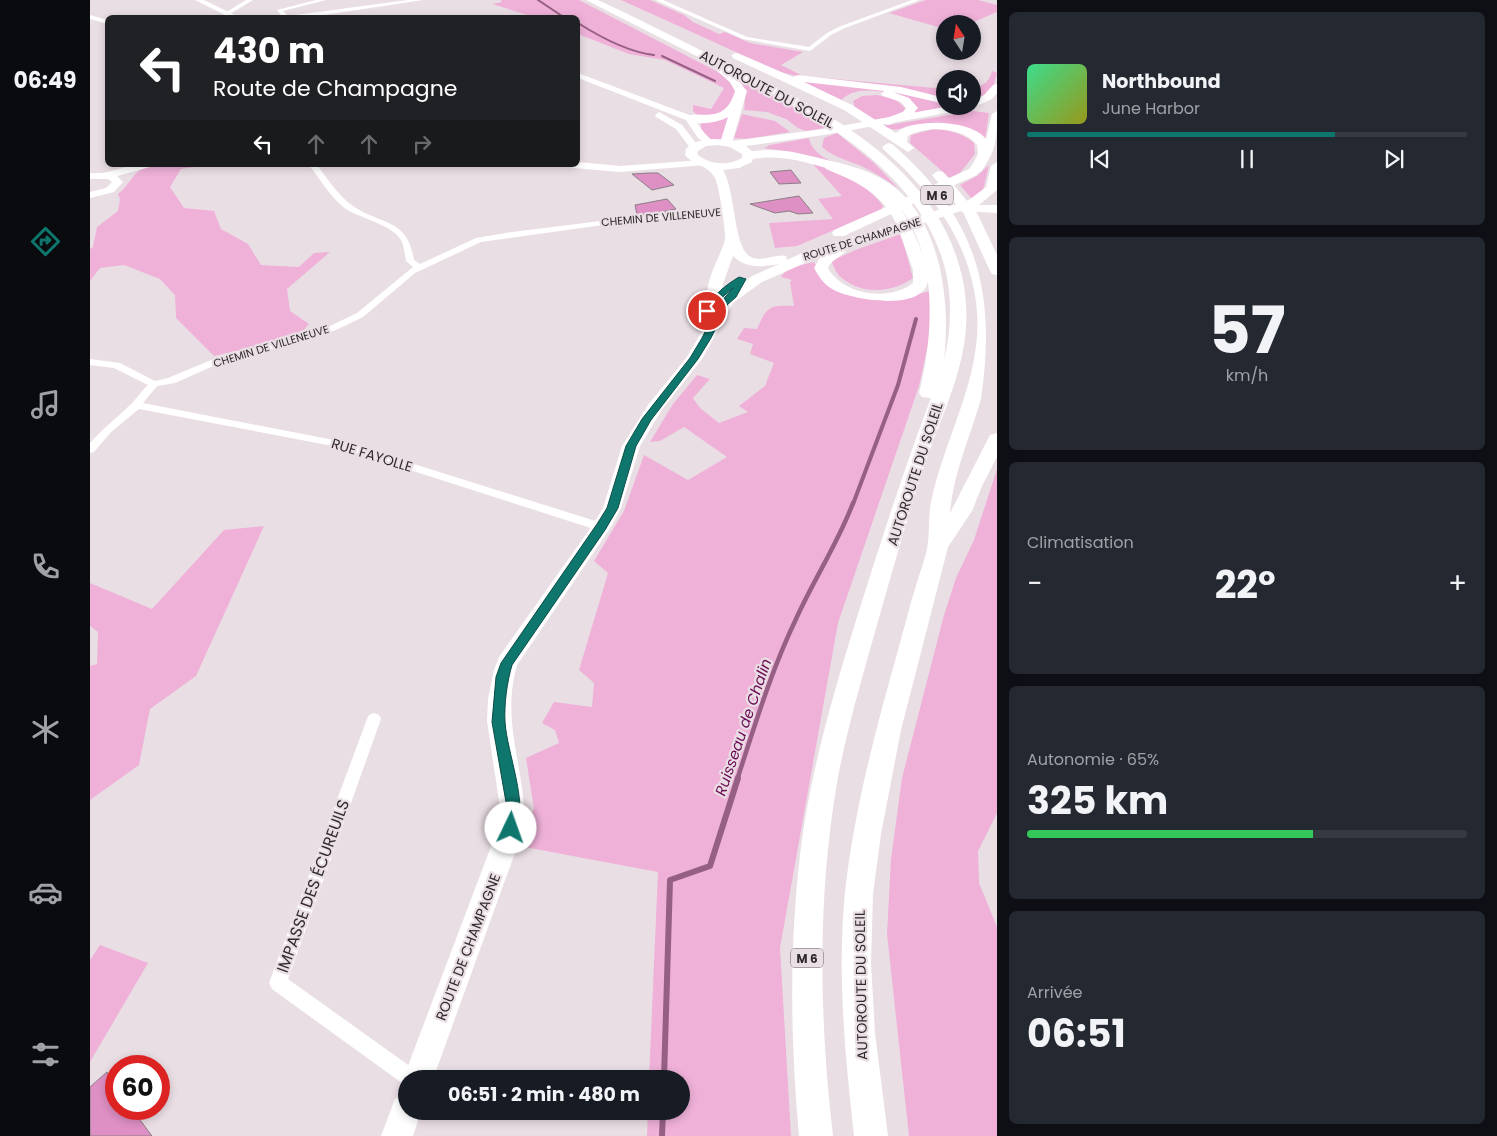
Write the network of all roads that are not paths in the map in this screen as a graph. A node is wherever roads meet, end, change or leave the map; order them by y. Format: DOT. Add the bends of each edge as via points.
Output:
graph roads {
  1 [pos="198,0"];
  2 [pos="250,0"];
  3 [pos="323,0"];
  4 [pos="420,0"];
  5 [pos="591,0"];
  6 [pos="609,0"];
  7 [pos="658,0"];
  8 [pos="917,0"];
  9 [pos="228,13"];
  10 [pos="232,15"];
  11 [pos="284,15"];
  12 [pos="309,15"];
  13 [pos="662,28"];
  14 [pos="728,52"];
  15 [pos="770,71"];
  16 [pos="580,76"];
  17 [pos="580,79"];
  18 [pos="997,86"];
  19 [pos="936,99"];
  20 [pos="981,100"];
  21 [pos="738,102"];
  22 [pos="936,112"];
  23 [pos="857,114"];
  24 [pos="997,114"];
  25 [pos="689,118"];
  26 [pos="888,121"];
  27 [pos="709,142"];
  28 [pos="901,143"];
  29 [pos="730,144"];
  30 [pos="693,151"];
  31 [pos="749,156"];
  32 [pos="819,162"];
  33 [pos="580,164"];
  34 [pos="708,164"];
  35 [pos="580,166"];
  36 [pos="727,166"];
  37 [pos="139,167"];
  38 [pos="314,167"];
  39 [pos="997,167"];
  40 [pos="976,169"];
  41 [pos="90,176"];
  42 [pos="112,177"];
  43 [pos="723,182"];
  44 [pos="90,195"];
  45 [pos="997,209"];
  46 [pos="972,210"];
  47 [pos="728,211"];
  48 [pos="886,232"];
  49 [pos="732,238"];
  50 [pos="997,242"];
  51 [pos="738,255"];
  52 [pos="786,257"];
  53 [pos="419,267"];
  54 [pos="997,271"];
  55 [pos="742,279"];
  56 [pos="733,295"];
  57 [pos="715,299"];
  58 [pos="90,362"];
  59 [pos="154,384"];
  60 [pos="137,404"];
  61 [pos="654,409"];
  62 [pos="997,439"];
  63 [pos="90,450"];
  64 [pos="920,450"];
  65 [pos="601,527"];
  66 [pos="938,547"];
  67 [pos="374,719"];
  68 [pos="399,1070"];
  69 [pos="421,1070"];
  70 [pos="403,1120"];
  71 [pos="397,1136"];
  72 [pos="816,1136"];
  73 [pos="871,1136"];
  1 -- 9 [label="street"];
  2 -- 9 [label="street"];
  3 -- 11 [label="street" via="280,10"];
  4 -- 12 [label="street"];
  5 -- 13 [label="highway, AUTOROUTE DU SOLEIL / M 6"];
  6 -- 13 [label="highway, AUTOROUTE DU SOLEIL / M 6"];
  7 -- 8 [label="street" via="745,38 810,48 843,27"];
  9 -- 10 [label="street"];
  13 -- 21 [label="highway" via="727,73 740,88"];
  13 -- 64 [label="highway, AUTOROUTE DU SOLEIL / M 6" via="831,121 876,153 912,190 928,212 952,265 958,329 948,376"];
  13 -- 66 [label="highway, AUTOROUTE DU SOLEIL / M 6" via="816,101 868,132 911,167 943,202 957,223 980,282 986,339 981,367 941,504"];
  14 -- 15 [label="highway"];
  15 -- 19 [label="highway" via="901,90"];
  15 -- 23 [label="highway"];
  16 -- 25 [label="street"];
  17 -- 30 [label="street" via="594,82 670,121 679,127"];
  18 -- 20 [label="main road"];
  21 -- 25 [label="highway" via="724,116 705,120"];
  21 -- 29 [label="highway"];
  22 -- 26 [label="main road"];
  23 -- 26 [label="highway" via="845,102 849,96 859,93 887,94 910,104 910,112"];
  23 -- 28 [label="highway"];
  24 -- 40 [label="main road, ROUTE DE CHAMPAGNE" via="990,154"];
  25 -- 27 [label="street" via="698,134"];
  26 -- 29 [label="main road"];
  27 -- 29 [label="main road"];
  27 -- 30 [label="main road"];
  28 -- 40 [label="highway" via="902,134 916,127 937,126 966,132 983,144 984,156"];
  28 -- 46 [label="highway"];
  29 -- 31 [label="main road" via="744,149"];
  30 -- 33 [label="main road" via="679,159 652,164"];
  30 -- 34 [label="main road"];
  31 -- 32 [label="highway" via="790,153"];
  31 -- 36 [label="main road" via="742,163"];
  32 -- 48 [label="main road" via="860,178 888,200 907,231 922,277 912,291 880,297 847,291 826,277 821,268 829,256"];
  32 -- 64 [label="highway" via="867,177 895,194 912,217 928,250 936,278 938,343 933,378 920,416"];
  34 -- 35 [label="main road" via="620,169"];
  34 -- 36 [label="main road"];
  34 -- 43 [label="main road"];
  36 -- 43 [label="main road"];
  37 -- 42 [label="main road"];
  38 -- 53 [label="street" via="344,204 403,236 410,261"];
  39 -- 46 [label="main road, ROUTE DE CHAMPAGNE" via="992,188"];
  40 -- 52 [label="main road, ROUTE DE CHAMPAGNE" via="956,182"];
  41 -- 42 [label="main road"];
  42 -- 44 [label="main road" via="118,184 110,190"];
  43 -- 47 [label="main road"];
  45 -- 46 [label="main road"];
  46 -- 48 [label="main road, ROUTE DE CHAMPAGNE"];
  46 -- 50 [label="highway"];
  46 -- 54 [label="highway"];
  47 -- 49 [label="main road"];
  47 -- 53 [label="street, CHEMIN DE VILLENEUVE" via="495,236"];
  48 -- 56 [label="main road, ROUTE DE CHAMPAGNE" via="845,242 796,260"];
  49 -- 51 [label="main road"];
  49 -- 57 [label="main road" via="714,288"];
  51 -- 52 [label="main road" via="747,262 762,264"];
  51 -- 55 [label="main road" via="736,262"];
  52 -- 55 [label="main road, ROUTE DE CHAMPAGNE"];
  53 -- 59 [label="street, CHEMIN DE VILLENEUVE" via="360,315 333,328 226,357 171,381"];
  55 -- 56 [label="main road"];
  55 -- 57 [label="main road, ROUTE DE CHAMPAGNE"];
  56 -- 61 [label="main road, ROUTE DE CHAMPAGNE" via="723,304 694,359"];
  57 -- 61 [label="main road, ROUTE DE CHAMPAGNE"];
  58 -- 59 [label="street" via="116,365"];
  59 -- 60 [label="street"];
  60 -- 63 [label="street"];
  60 -- 65 [label="street, RUE FAYOLLE" via="340,444"];
  61 -- 65 [label="main road, ROUTE DE CHAMPAGNE" via="631,446 612,508"];
  62 -- 66 [label="highway" via="962,510"];
  64 -- 72 [label="highway, AUTOROUTE DU SOLEIL / M 6" via="841,711 822,794 808,916 806,992"];
  65 -- 69 [label="main road, ROUTE DE CHAMPAGNE" via="513,652 502,677 499,722 513,802 511,828"];
  66 -- 73 [label="highway, AUTOROUTE DU SOLEIL / M 6" via="890,721 862,863 857,932 859,1013"];
  67 -- 68 [label="street, IMPASSE DES ÉCUREUILS" via="278,983"];
  70 -- 71 [label="main road"];
}
